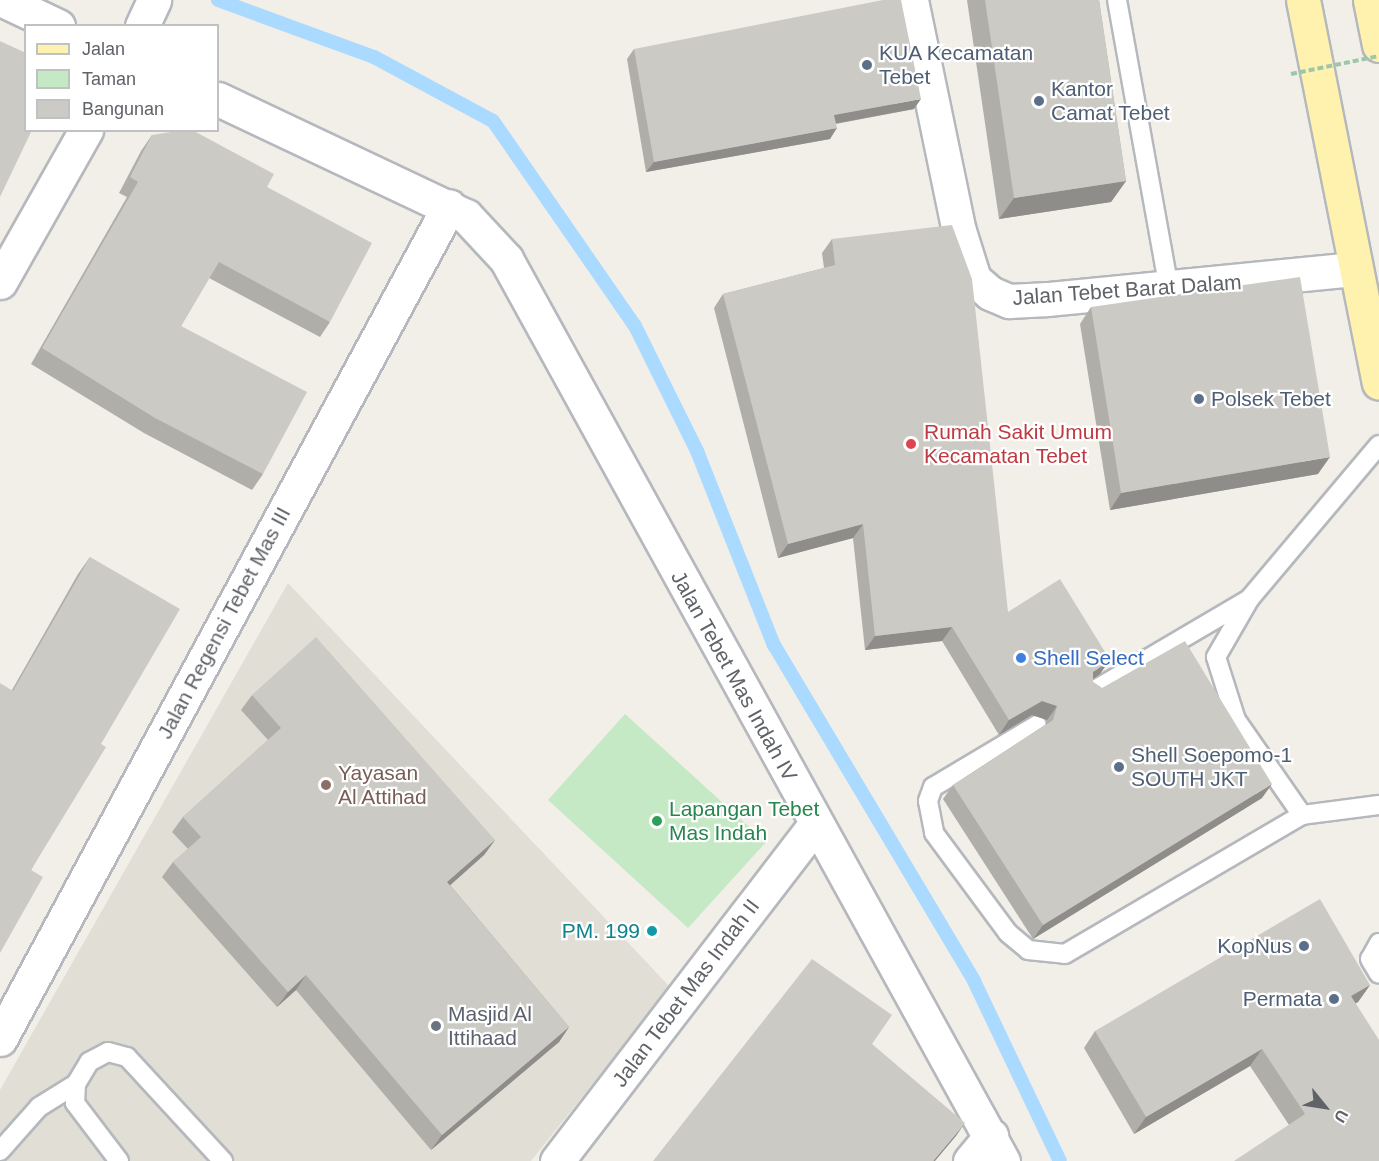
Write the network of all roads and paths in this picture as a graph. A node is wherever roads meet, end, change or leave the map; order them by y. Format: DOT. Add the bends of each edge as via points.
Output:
graph roads {
  1 [pos="3,0"];
  2 [pos="911,0"];
  3 [pos="1118,0"];
  4 [pos="1303,0"];
  5 [pos="1370,0"];
  6 [pos="54,24"];
  7 [pos="1379,45"];
  8 [pos="1379,56"];
  9 [pos="1291,74"];
  10 [pos="219,99"];
  11 [pos="85,132"];
  12 [pos="449,206"];
  13 [pos="1356,269"];
  14 [pos="0,282"];
  15 [pos="1169,290"];
  16 [pos="1379,383"];
  17 [pos="1379,446"];
  18 [pos="1250,598"];
  19 [pos="1093,691"];
  20 [pos="1036,725"];
  21 [pos="1379,805"];
  22 [pos="1302,815"];
  23 [pos="815,825"];
  24 [pos="1379,943"];
  25 [pos="1379,974"];
  26 [pos="0,1040"];
  27 [pos="76,1084"];
  28 [pos="997,1148"];
  29 [pos="0,1151"];
  30 [pos="119,1161"];
  31 [pos="223,1161"];
  32 [pos="557,1161"];
  33 [pos="970,1161"];
  1 -- 6 [label="street"];
  2 -- 15 [label="street, Jalan Tebet Barat Dalam" via="974,279 1009,301"];
  3 -- 15 [label="lane"];
  4 -- 13 [label="main road"];
  5 -- 7 [label="main road"];
  8 -- 9 [label="path, bridge"];
  10 -- 12 [label="street, Jalan Tebet Mas Indah IV"];
  11 -- 14 [label="street"];
  12 -- 23 [label="street, Jalan Tebet Mas Indah IV" via="487,233 506,259"];
  12 -- 26 [label="street, Jalan Regensi Tebet Mas III"];
  13 -- 15 [label="street, Jalan Tebet Barat Dalam"];
  13 -- 16 [label="main road"];
  17 -- 18 [label="lane"];
  18 -- 19 [label="lane"];
  18 -- 22 [label="lane" via="1216,657 1236,720"];
  20 -- 22 [label="lane" via="933,787 928,801 934,833 1008,933 1028,950 1065,954"];
  21 -- 22 [label="lane"];
  23 -- 28 [label="street, Jalan Tebet Mas Indah IV"];
  23 -- 32 [label="street, Jalan Tebet Mas Indah II"];
  24 -- 25 [label="lane" via="1370,959"];
  27 -- 29 [label="lane" via="39,1107"];
  27 -- 30 [label="lane" via="75,1103"];
  27 -- 31 [label="lane" via="89,1062 108,1052 127,1057"];
  28 -- 33 [label="street"];
}
